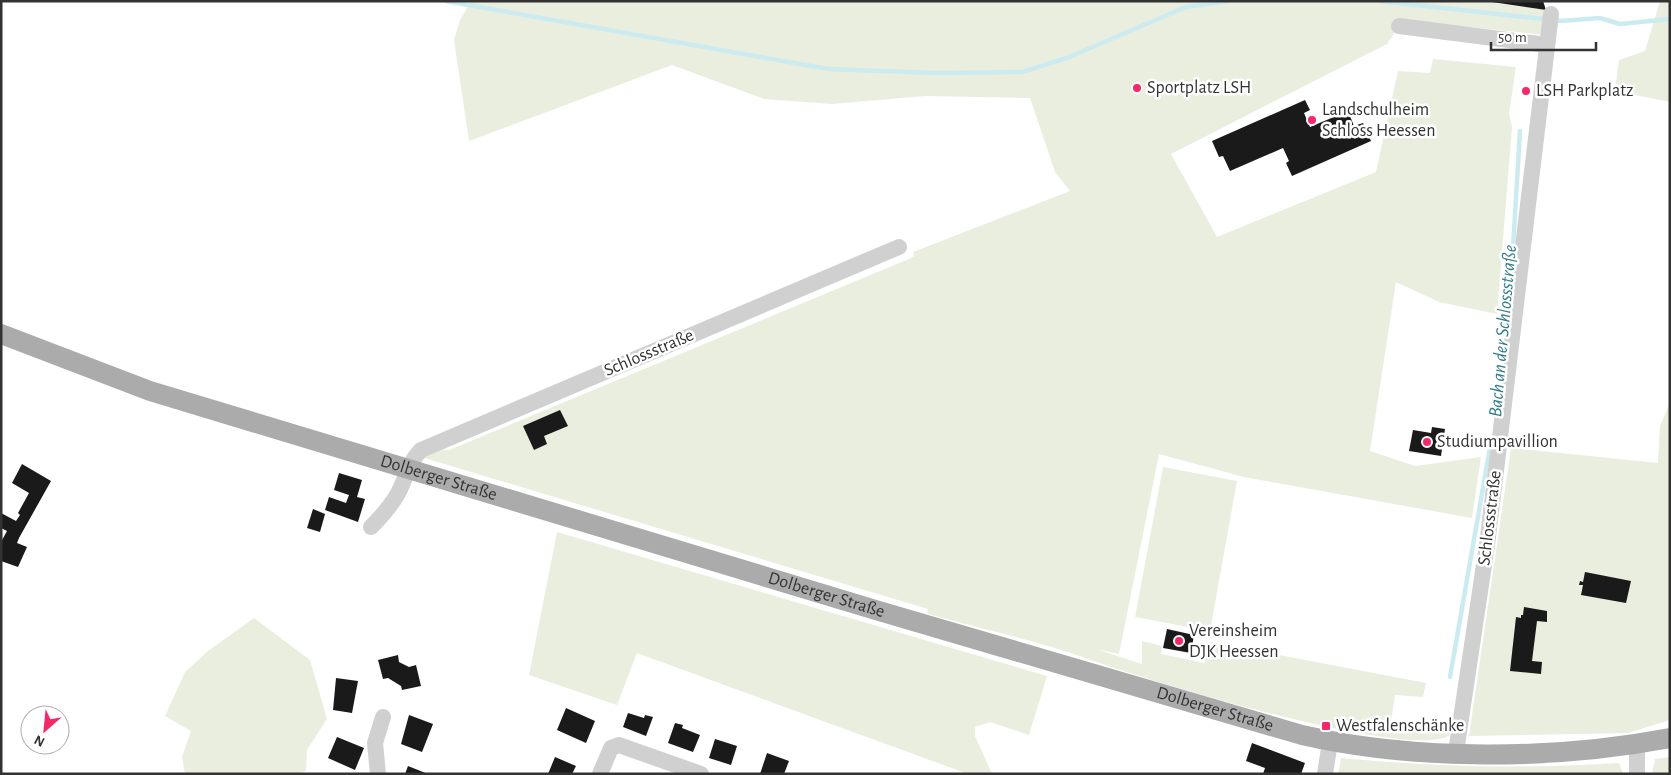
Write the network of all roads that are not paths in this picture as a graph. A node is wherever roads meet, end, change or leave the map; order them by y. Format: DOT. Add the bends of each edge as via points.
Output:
graph roads {
  1 [pos="1399,26"];
  2 [pos="899,247"];
  3 [pos="1,334"];
  4 [pos="407,469"];
  5 [pos="371,527"];
  6 [pos="383,717"];
  7 [pos="1670,738"];
  8 [pos="1330,742"];
  9 [pos="1637,744"];
  10 [pos="1456,752"];
  11 [pos="378,774"];
  12 [pos="600,774"];
  13 [pos="701,774"];
  14 [pos="1325,774"];
  15 [pos="1638,774"];
  1 -- 10 [label="street, Schlossstraße" via="1549,29 1487,545"];
  2 -- 4 [label="street, Schlossstraße" via="473,426 421,450"];
  3 -- 4 [label="main road, Dolberger Straße" via="150,391"];
  4 -- 5 [label="street, Schlossstraße" via="402,486"];
  4 -- 8 [label="main road, Dolberger Straße"];
  6 -- 11 [label="street" via="375,743"];
  7 -- 9 [label="main road, Dolberger Straße"];
  8 -- 10 [label="main road, Dolberger Straße"];
  8 -- 14 [label="street"];
  9 -- 10 [label="main road, Dolberger Straße" via="1559,751"];
  9 -- 15 [label="street"];
  12 -- 13 [label="street" via="611,748 619,745"];
}
